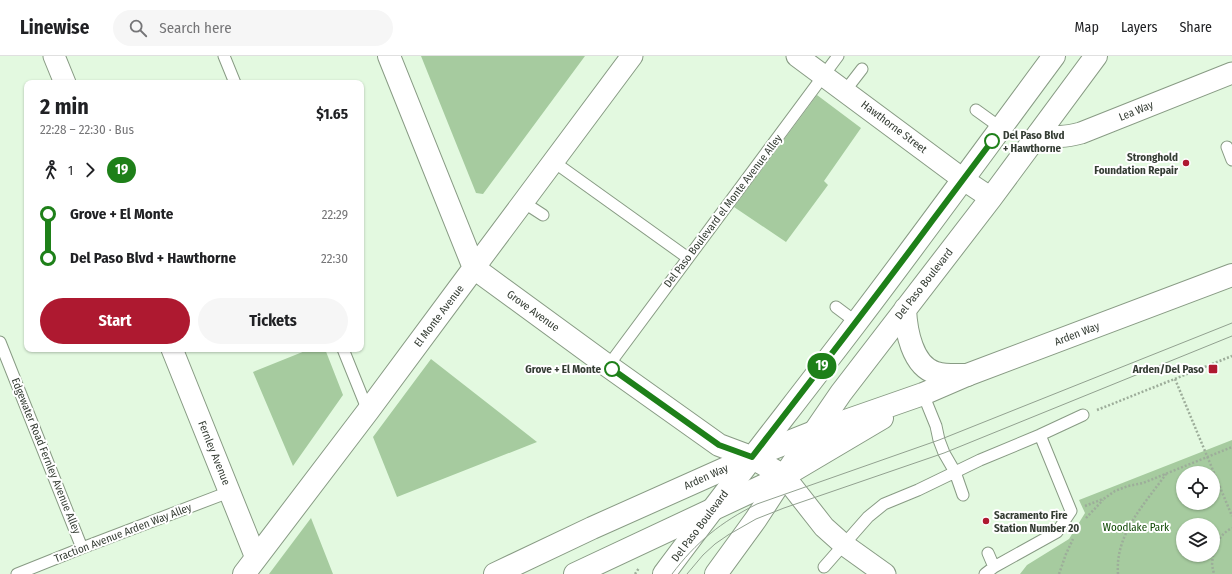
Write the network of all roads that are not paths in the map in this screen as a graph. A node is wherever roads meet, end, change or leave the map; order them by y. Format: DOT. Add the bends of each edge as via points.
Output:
graph roads {
  1 [pos="54,56"];
  2 [pos="224,56"];
  3 [pos="389,56"];
  4 [pos="632,56"];
  5 [pos="797,56"];
  6 [pos="838,56"];
  7 [pos="1096,56"];
  8 [pos="1050,58"];
  9 [pos="862,68"];
  10 [pos="1232,73"];
  11 [pos="824,75"];
  12 [pos="64,80"];
  13 [pos="234,80"];
  14 [pos="845,90"];
  15 [pos="976,110"];
  16 [pos="1001,128"];
  17 [pos="1038,134"];
  18 [pos="1227,147"];
  19 [pos="1232,160"];
  20 [pos="554,162"];
  21 [pos="964,180"];
  22 [pos="991,198"];
  23 [pos="523,202"];
  24 [pos="543,215"];
  25 [pos="688,258"];
  26 [pos="474,268"];
  27 [pos="1232,275"];
  28 [pos="836,307"];
  29 [pos="905,309"];
  30 [pos="856,322"];
  31 [pos="0,342"];
  32 [pos="173,352"];
  33 [pos="344,352"];
  34 [pos="608,366"];
  35 [pos="967,375"];
  36 [pos="923,394"];
  37 [pos="368,412"];
  38 [pos="1083,415"];
  39 [pos="814,432"];
  40 [pos="1040,435"];
  41 [pos="752,457"];
  42 [pos="955,472"];
  43 [pos="784,476"];
  44 [pos="229,492"];
  45 [pos="963,495"];
  46 [pos="711,509"];
  47 [pos="843,544"];
  48 [pos="82,548"];
  49 [pos="988,553"];
  50 [pos="250,566"];
  51 [pos="824,567"];
  52 [pos="989,571"];
  53 [pos="17,574"];
  54 [pos="495,574"];
  55 [pos="576,574"];
  56 [pos="664,574"];
  57 [pos="716,574"];
  58 [pos="885,574"];
  1 -- 12 [label="street"];
  2 -- 13 [label="lane"];
  3 -- 26 [label="main road"];
  4 -- 20 [label="street, El Monte Avenue"];
  5 -- 11 [label="street, Hawthorne Street"];
  6 -- 11 [label="lane, Del Paso Boulevard el Monte Avenue Alley"];
  7 -- 17 [label="main road, Del Paso Boulevard"];
  8 -- 16 [label="main road, Del Paso Boulevard"];
  9 -- 14 [label="lane"];
  10 -- 17 [label="street, Lea Way" via="1081,133 1061,137"];
  11 -- 14 [label="street, Hawthorne Street"];
  11 -- 25 [label="lane, Del Paso Boulevard el Monte Avenue Alley"];
  14 -- 21 [label="street, Hawthorne Street"];
  15 -- 16 [label="lane"];
  16 -- 21 [label="main road, Del Paso Boulevard"];
  17 -- 22 [label="main road, Del Paso Boulevard"];
  18 -- 19 [label="lane"];
  20 -- 23 [label="street, El Monte Avenue"];
  20 -- 25 [label="lane"];
  21 -- 22 [label="street, Hawthorne Street"];
  21 -- 30 [label="main road, Del Paso Boulevard"];
  22 -- 29 [label="main road, Del Paso Boulevard"];
  23 -- 24 [label="lane"];
  23 -- 26 [label="street, El Monte Avenue"];
  25 -- 34 [label="lane, Del Paso Boulevard el Monte Avenue Alley"];
  26 -- 34 [label="main road, Grove Avenue"];
  26 -- 37 [label="main road, El Monte Avenue"];
  27 -- 35 [label="main road, Arden Way"];
  28 -- 30 [label="lane"];
  29 -- 35 [label="main road" via="908,337 916,356 925,368 936,373"];
  29 -- 39 [label="main road, Del Paso Boulevard"];
  30 -- 41 [label="main road, Del Paso Boulevard"];
  31 -- 48 [label="lane, Edgewater Road Fernley Avenue Alley"];
  32 -- 44 [label="street, Fernley Avenue"];
  33 -- 37 [label="lane"];
  34 -- 41 [label="main road, Grove Avenue" via="719,445"];
  35 -- 36 [label="main road, Arden Way"];
  36 -- 39 [label="main road, Arden Way"];
  36 -- 42 [label="lane" via="944,453"];
  36 -- 43 [label="main road, Arden Way"];
  37 -- 50 [label="main road, El Monte Avenue"];
  38 -- 40 [label="lane"];
  39 -- 41 [label="main road, Arden Way"];
  39 -- 43 [label="main road, Del Paso Boulevard"];
  40 -- 42 [label="lane"];
  40 -- 52 [label="lane" via="1071,511 1057,532"];
  41 -- 43 [label="main road, Grove Avenue"];
  41 -- 46 [label="main road, Del Paso Boulevard"];
  41 -- 54 [label="main road, Arden Way"];
  42 -- 45 [label="lane"];
  42 -- 47 [label="lane" via="884,504"];
  43 -- 46 [label="main road, Arden Way"];
  43 -- 47 [label="street" via="824,527"];
  43 -- 57 [label="main road, Del Paso Boulevard"];
  44 -- 48 [label="lane, Traction Avenue Arden Way Alley"];
  44 -- 50 [label="street, Fernley Avenue"];
  46 -- 55 [label="main road, Arden Way"];
  46 -- 56 [label="main road, Del Paso Boulevard"];
  47 -- 51 [label="lane"];
  47 -- 58 [label="street"];
  48 -- 53 [label="lane, Traction Avenue Arden Way Alley"];
  49 -- 52 [label="lane"];
}
